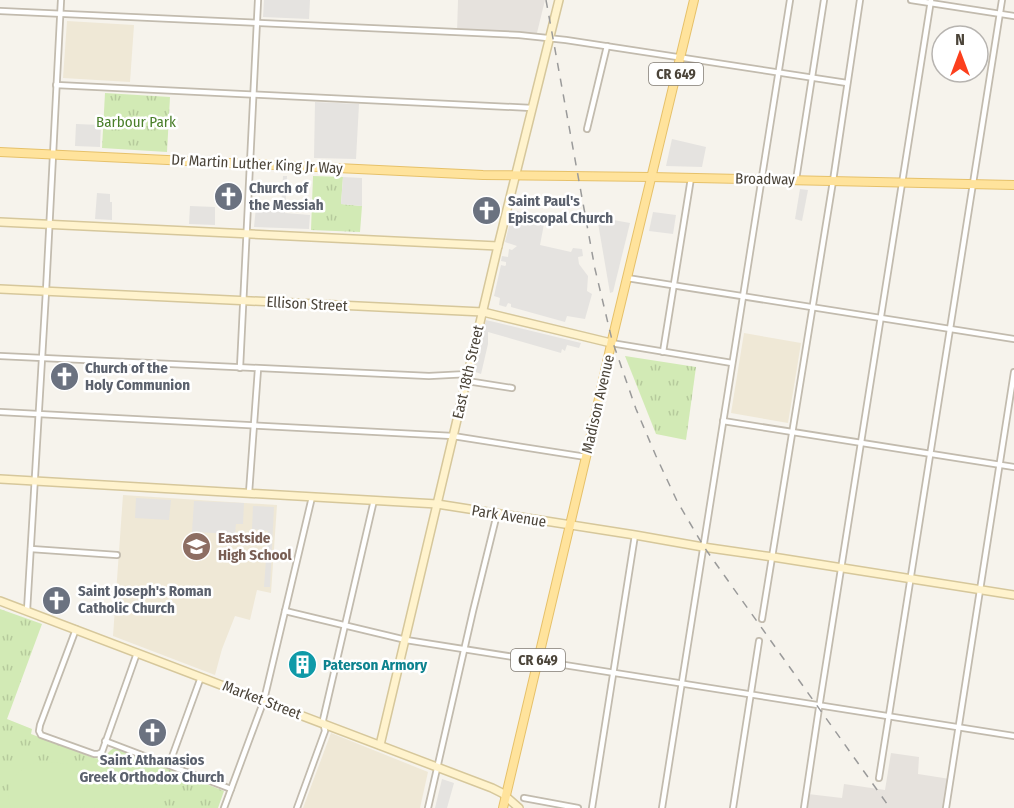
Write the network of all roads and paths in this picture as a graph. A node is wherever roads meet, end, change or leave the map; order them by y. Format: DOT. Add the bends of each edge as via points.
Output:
graph roads {
  1 [pos="61,0"];
  2 [pos="258,0"];
  3 [pos="559,0"];
  4 [pos="694,0"];
  5 [pos="790,0"];
  6 [pos="824,0"];
  7 [pos="860,0"];
  8 [pos="911,0"];
  9 [pos="1002,0"];
  10 [pos="931,2"];
  11 [pos="0,11"];
  12 [pos="60,14"];
  13 [pos="999,14"];
  14 [pos="1014,16"];
  15 [pos="258,24"];
  16 [pos="550,38"];
  17 [pos="607,46"];
  18 [pos="680,57"];
  19 [pos="778,72"];
  20 [pos="812,77"];
  21 [pos="848,83"];
  22 [pos="56,85"];
  23 [pos="254,95"];
  24 [pos="532,108"];
  25 [pos="587,129"];
  26 [pos="0,152"];
  27 [pos="53,155"];
  28 [pos="251,164"];
  29 [pos="515,175"];
  30 [pos="651,177"];
  31 [pos="691,178"];
  32 [pos="761,179"];
  33 [pos="796,180"];
  34 [pos="833,181"];
  35 [pos="902,183"];
  36 [pos="973,184"];
  37 [pos="1014,185"];
  38 [pos="0,222"];
  39 [pos="50,224"];
  40 [pos="247,233"];
  41 [pos="498,246"];
  42 [pos="627,278"];
  43 [pos="674,285"];
  44 [pos="0,289"];
  45 [pos="46,291"];
  46 [pos="743,296"];
  47 [pos="244,301"];
  48 [pos="812,307"];
  49 [pos="483,312"];
  50 [pos="881,318"];
  51 [pos="950,329"];
  52 [pos="1014,339"];
  53 [pos="611,343"];
  54 [pos="663,352"];
  55 [pos="0,356"];
  56 [pos="42,358"];
  57 [pos="732,363"];
  58 [pos="240,368"];
  59 [pos="258,369"];
  60 [pos="1014,372"];
  61 [pos="467,377"];
  62 [pos="512,388"];
  63 [pos="0,412"];
  64 [pos="39,414"];
  65 [pos="723,421"];
  66 [pos="254,426"];
  67 [pos="793,432"];
  68 [pos="453,436"];
  69 [pos="861,443"];
  70 [pos="930,454"];
  71 [pos="586,457"];
  72 [pos="1000,465"];
  73 [pos="1014,467"];
  74 [pos="0,479"];
  75 [pos="36,481"];
  76 [pos="249,493"];
  77 [pos="312,496"];
  78 [pos="374,500"];
  79 [pos="437,504"];
  80 [pos="497,514"];
  81 [pos="570,525"];
  82 [pos="635,535"];
  83 [pos="703,547"];
  84 [pos="32,549"];
  85 [pos="117,555"];
  86 [pos="773,557"];
  87 [pos="842,567"];
  88 [pos="911,578"];
  89 [pos="980,589"];
  90 [pos="1014,594"];
  91 [pos="0,601"];
  92 [pos="27,611"];
  93 [pos="285,611"];
  94 [pos="762,619"];
  95 [pos="345,626"];
  96 [pos="76,629"];
  97 [pos="406,640"];
  98 [pos="759,641"];
  99 [pos="465,649"];
  100 [pos="137,653"];
  101 [pos="538,661"];
  102 [pos="613,672"];
  103 [pos="201,677"];
  104 [pos="682,683"];
  105 [pos="751,695"];
  106 [pos="264,700"];
  107 [pos="819,705"];
  108 [pos="889,716"];
  109 [pos="324,723"];
  110 [pos="959,727"];
  111 [pos="1014,736"];
  112 [pos="105,741"];
  113 [pos="380,745"];
  114 [pos="169,765"];
  115 [pos="438,768"];
  116 [pos="879,778"];
  117 [pos="231,789"];
  118 [pos="506,796"];
  119 [pos="524,798"];
  120 [pos="224,808"];
  121 [pos="297,808"];
  122 [pos="429,808"];
  123 [pos="503,808"];
  124 [pos="519,808"];
  125 [pos="578,808"];
  126 [pos="592,808"];
  127 [pos="662,808"];
  128 [pos="733,808"];
  129 [pos="804,808"];
  130 [pos="946,808"];
  1 -- 12 [label="street"];
  2 -- 15 [label="street"];
  3 -- 16 [label="street, East 18th Street"];
  4 -- 18 [label="main road, Madison Avenue / CR 649"];
  5 -- 19 [label="street"];
  6 -- 20 [label="street"];
  7 -- 21 [label="street"];
  8 -- 10 [label="street"];
  9 -- 13 [label="street"];
  10 -- 13 [label="street"];
  10 -- 35 [label="street"];
  11 -- 12 [label="street"];
  12 -- 15 [label="street"];
  12 -- 22 [label="street"];
  13 -- 14 [label="street"];
  13 -- 36 [label="street"];
  15 -- 16 [label="street"];
  15 -- 23 [label="street"];
  16 -- 17 [label="street"];
  16 -- 24 [label="street, East 18th Street"];
  17 -- 18 [label="street"];
  17 -- 25 [label="street"];
  18 -- 19 [label="street"];
  18 -- 30 [label="main road, Madison Avenue / CR 649"];
  19 -- 20 [label="street"];
  19 -- 32 [label="street"];
  20 -- 21 [label="street"];
  20 -- 33 [label="street"];
  21 -- 34 [label="street"];
  22 -- 23 [label="street"];
  22 -- 27 [label="street"];
  23 -- 24 [label="street"];
  23 -- 28 [label="street"];
  24 -- 29 [label="street, East 18th Street"];
  26 -- 27 [label="main road, Dr Martin Luther King Jr Way"];
  27 -- 28 [label="main road, Dr Martin Luther King Jr Way"];
  27 -- 39 [label="street"];
  28 -- 29 [label="main road, Dr Martin Luther King Jr Way"];
  28 -- 40 [label="street"];
  29 -- 30 [label="main road, Broadway"];
  29 -- 41 [label="street, East 18th Street"];
  30 -- 31 [label="main road, Broadway"];
  30 -- 42 [label="main road, Madison Avenue / CR 649"];
  31 -- 32 [label="main road, Broadway"];
  31 -- 43 [label="street"];
  32 -- 33 [label="main road, Broadway"];
  32 -- 46 [label="street"];
  33 -- 34 [label="main road, Broadway"];
  34 -- 35 [label="main road, Broadway"];
  34 -- 48 [label="street"];
  35 -- 36 [label="main road, Broadway"];
  35 -- 50 [label="street"];
  36 -- 37 [label="main road, Broadway"];
  36 -- 51 [label="street"];
  38 -- 39 [label="street"];
  39 -- 40 [label="street"];
  39 -- 45 [label="street"];
  40 -- 41 [label="street"];
  40 -- 47 [label="street"];
  41 -- 49 [label="street, East 18th Street"];
  42 -- 43 [label="street"];
  42 -- 53 [label="main road, Madison Avenue / CR 649"];
  43 -- 46 [label="street"];
  43 -- 54 [label="street"];
  44 -- 45 [label="street, Ellison Street"];
  45 -- 47 [label="street, Ellison Street"];
  45 -- 56 [label="street"];
  46 -- 48 [label="street"];
  46 -- 57 [label="street"];
  47 -- 49 [label="street, Ellison Street"];
  47 -- 58 [label="street"];
  48 -- 50 [label="street"];
  48 -- 67 [label="street"];
  49 -- 53 [label="street, Ellison Street"];
  49 -- 61 [label="street, East 18th Street"];
  50 -- 51 [label="street"];
  50 -- 69 [label="street"];
  51 -- 52 [label="street"];
  51 -- 70 [label="street"];
  53 -- 54 [label="street"];
  53 -- 71 [label="main road, Madison Avenue / CR 649"];
  54 -- 57 [label="street"];
  55 -- 56 [label="street"];
  56 -- 58 [label="street"];
  56 -- 64 [label="street"];
  57 -- 65 [label="street"];
  58 -- 59 [label="street"];
  59 -- 61 [label="street"];
  59 -- 66 [label="street"];
  60 -- 72 [label="street"];
  61 -- 62 [label="street"];
  61 -- 68 [label="street, East 18th Street"];
  63 -- 64 [label="street"];
  64 -- 66 [label="street"];
  64 -- 75 [label="street"];
  65 -- 67 [label="street"];
  65 -- 83 [label="street"];
  66 -- 68 [label="street"];
  66 -- 76 [label="street"];
  67 -- 69 [label="street"];
  67 -- 86 [label="street"];
  68 -- 71 [label="street"];
  68 -- 79 [label="street, East 18th Street"];
  69 -- 70 [label="street"];
  69 -- 87 [label="street"];
  70 -- 72 [label="street"];
  70 -- 88 [label="street"];
  71 -- 81 [label="main road, Madison Avenue / CR 649"];
  72 -- 73 [label="street"];
  72 -- 89 [label="street"];
  74 -- 75 [label="street, Park Avenue"];
  75 -- 76 [label="street, Park Avenue"];
  75 -- 84 [label="street"];
  76 -- 77 [label="street, Park Avenue"];
  77 -- 78 [label="street, Park Avenue"];
  77 -- 93 [label="street"];
  78 -- 79 [label="street, Park Avenue"];
  78 -- 95 [label="street"];
  79 -- 80 [label="street, Park Avenue"];
  79 -- 97 [label="street, East 18th Street"];
  80 -- 81 [label="street, Park Avenue"];
  80 -- 99 [label="street"];
  81 -- 82 [label="street, Park Avenue"];
  81 -- 101 [label="main road, Madison Avenue / CR 649"];
  82 -- 83 [label="street, Park Avenue"];
  82 -- 102 [label="street"];
  83 -- 86 [label="street, Park Avenue"];
  83 -- 104 [label="street"];
  84 -- 85 [label="street"];
  84 -- 92 [label="street"];
  86 -- 87 [label="street, Park Avenue"];
  86 -- 94 [label="street"];
  87 -- 88 [label="street, Park Avenue"];
  87 -- 107 [label="street"];
  88 -- 89 [label="street, Park Avenue"];
  88 -- 108 [label="street"];
  89 -- 90 [label="street, Park Avenue"];
  89 -- 110 [label="street"];
  91 -- 92 [label="street, Market Street"];
  92 -- 96 [label="street, Market Street"];
  93 -- 95 [label="street"];
  93 -- 106 [label="street"];
  95 -- 97 [label="street"];
  95 -- 109 [label="street"];
  96 -- 100 [label="street, Market Street"];
  96 -- 112 [label="street" via="39,733 94,754 102,752"];
  97 -- 99 [label="street"];
  97 -- 113 [label="street, East 18th Street"];
  98 -- 105 [label="street"];
  99 -- 101 [label="street"];
  99 -- 115 [label="street"];
  100 -- 103 [label="street, Market Street"];
  100 -- 112 [label="street"];
  101 -- 102 [label="street"];
  101 -- 118 [label="main road, Madison Avenue / CR 649"];
  102 -- 104 [label="street"];
  102 -- 126 [label="street"];
  103 -- 106 [label="street, Market Street"];
  103 -- 114 [label="street"];
  104 -- 105 [label="street"];
  104 -- 127 [label="street"];
  105 -- 107 [label="street"];
  105 -- 128 [label="street"];
  106 -- 109 [label="street, Market Street"];
  106 -- 117 [label="street"];
  107 -- 108 [label="street"];
  107 -- 129 [label="street"];
  108 -- 110 [label="street"];
  108 -- 116 [label="street"];
  109 -- 113 [label="street, Market Street"];
  109 -- 121 [label="street" via="326,731"];
  110 -- 111 [label="street"];
  110 -- 130 [label="street"];
  112 -- 114 [label="street"];
  113 -- 115 [label="street, Market Street"];
  114 -- 117 [label="street"];
  115 -- 118 [label="street, Market Street"];
  115 -- 122 [label="street"];
  117 -- 120 [label="street"];
  118 -- 123 [label="main road, Madison Avenue / CR 649"];
  118 -- 124 [label="street, Market Street"];
  119 -- 125 [label="street"];
}
